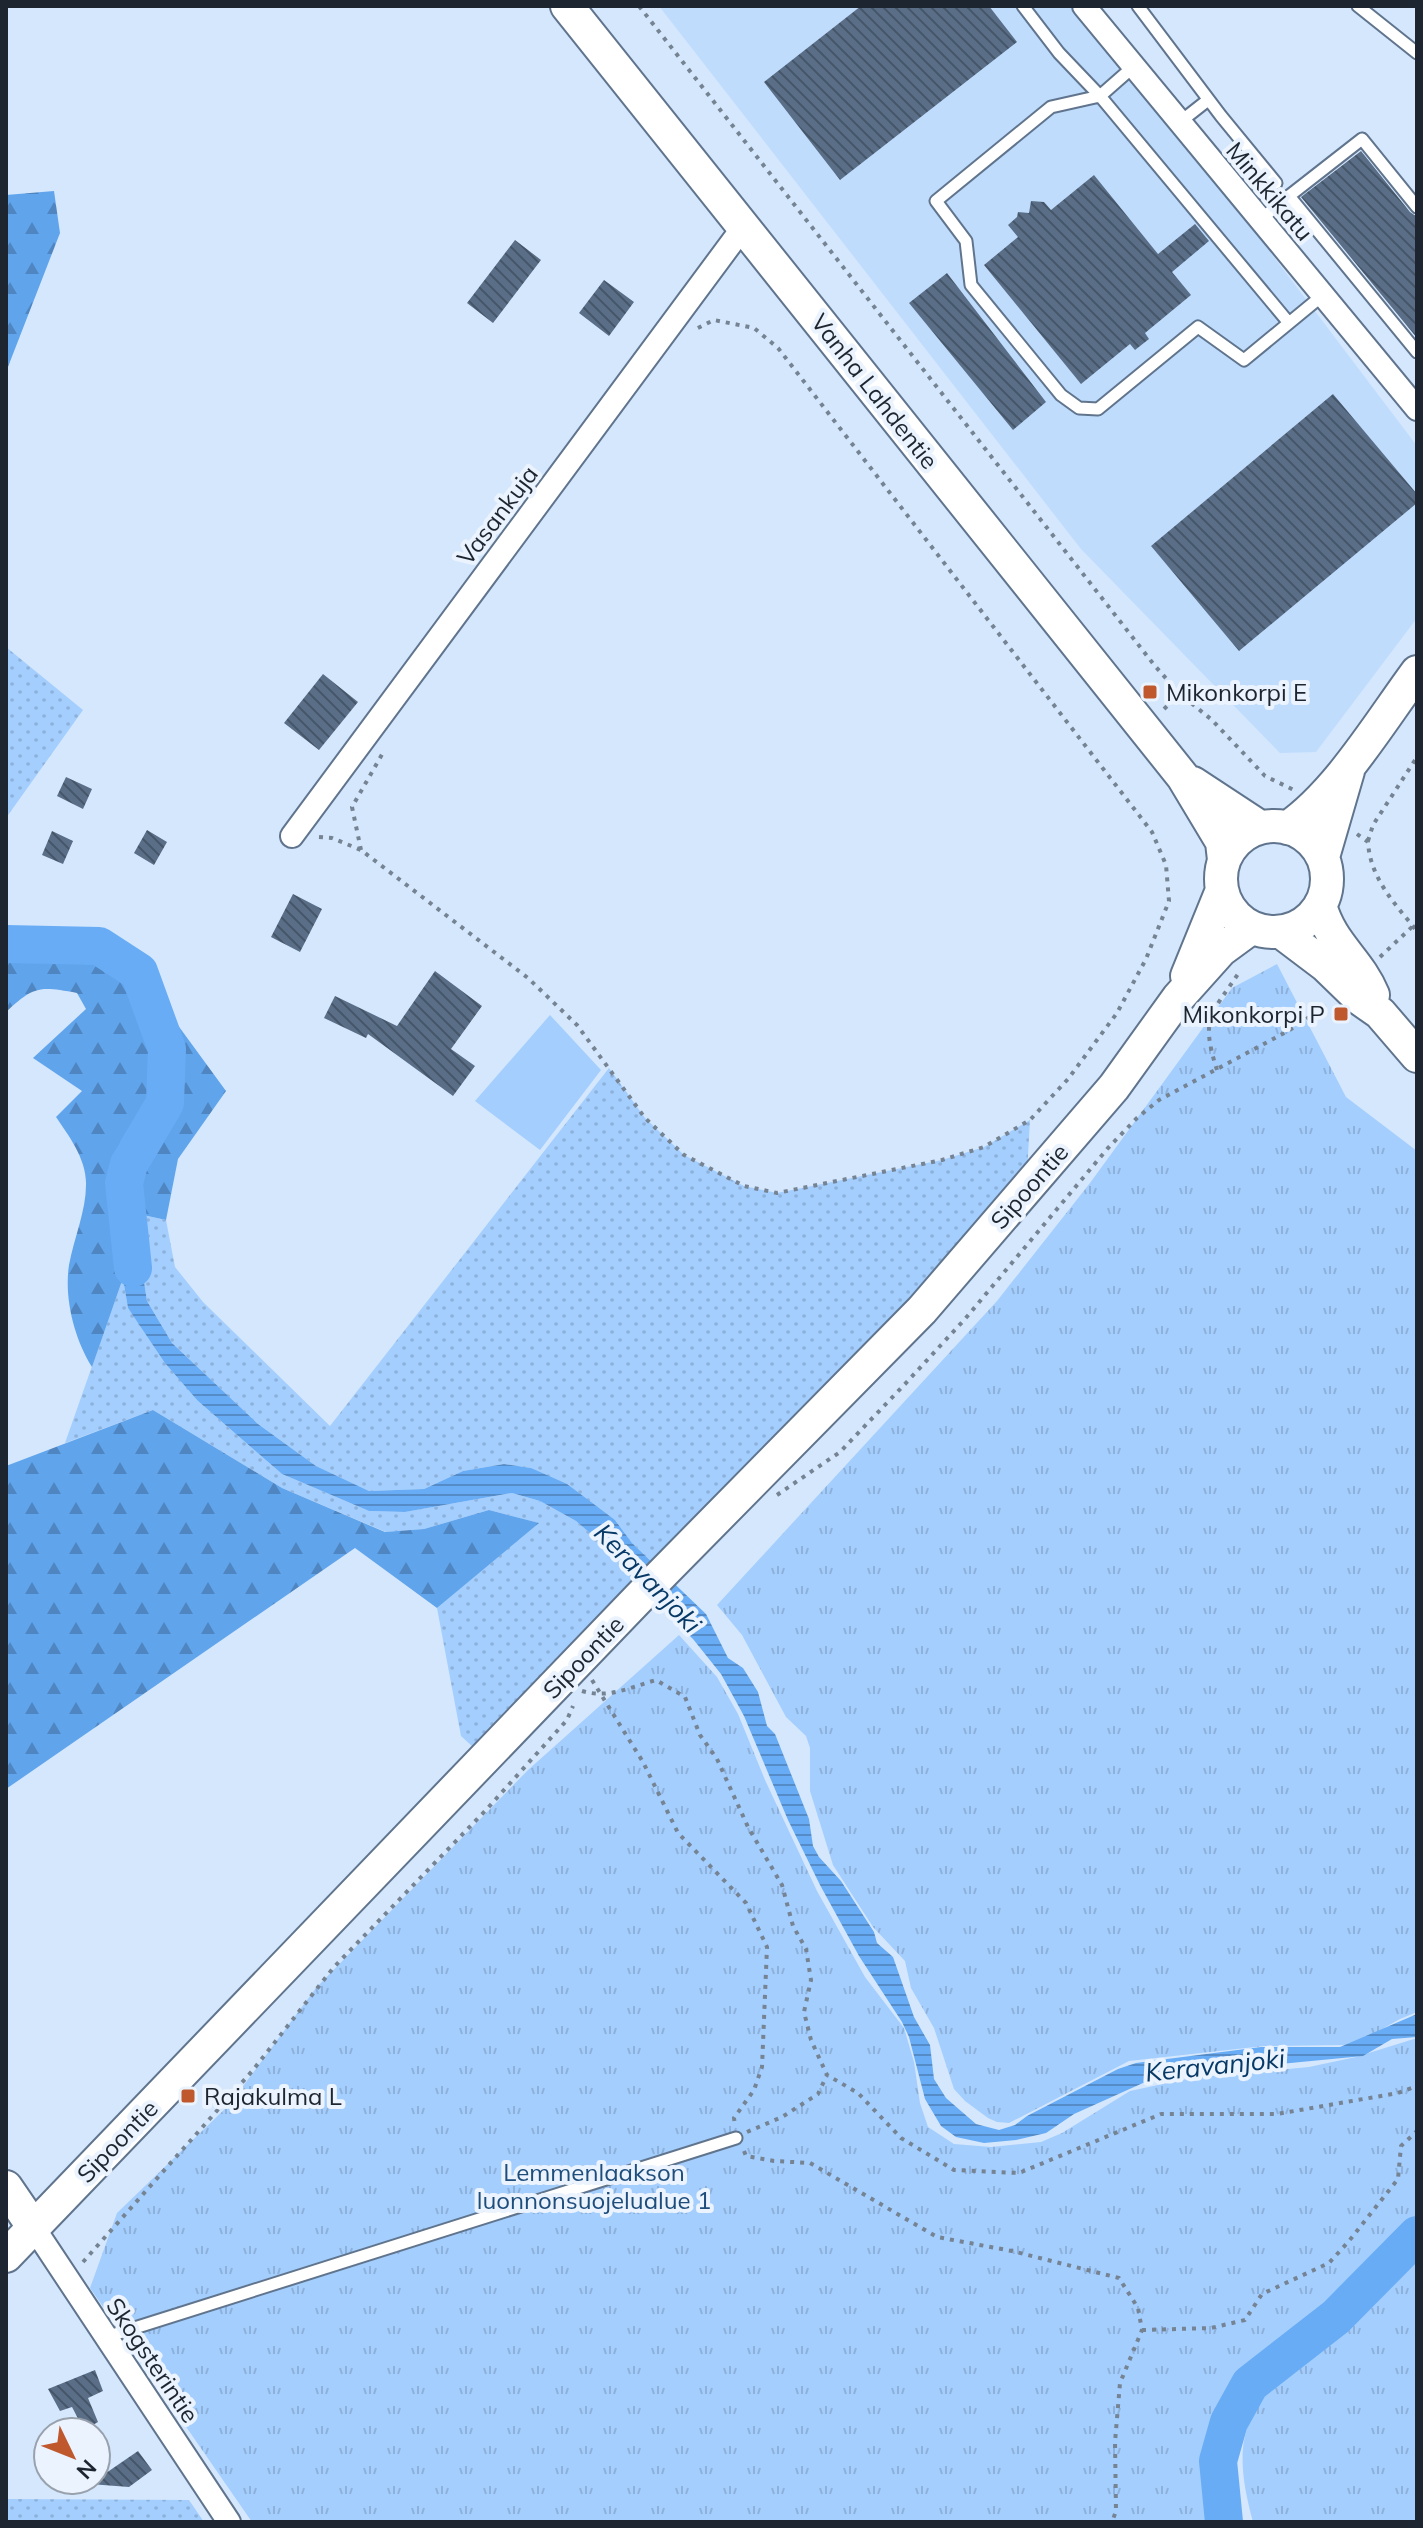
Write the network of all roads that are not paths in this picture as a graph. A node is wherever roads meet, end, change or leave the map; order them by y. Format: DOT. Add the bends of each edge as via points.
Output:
graph roads {
  1 [pos="567,6"];
  2 [pos="1023,6"];
  3 [pos="1085,6"];
  4 [pos="1138,6"];
  5 [pos="1358,6"];
  6 [pos="1417,53"];
  7 [pos="1133,67"];
  8 [pos="1100,96"];
  9 [pos="1208,100"];
  10 [pos="1179,123"];
  11 [pos="1276,183"];
  12 [pos="1289,196"];
  13 [pos="1417,207"];
  14 [pos="1260,220"];
  15 [pos="744,226"];
  16 [pos="1323,295"];
  17 [pos="1289,323"];
  18 [pos="1417,352"];
  19 [pos="1414,399"];
  20 [pos="1417,672"];
  21 [pos="1183,777"];
  22 [pos="1326,811"];
  23 [pos="1274,828"];
  24 [pos="292,836"];
  25 [pos="1323,857"];
  26 [pos="1223,875"];
  27 [pos="1320,905"];
  28 [pos="1266,930"];
  29 [pos="1178,998"];
  30 [pos="1380,1013"];
  31 [pos="1417,1056"];
  32 [pos="736,2138"];
  33 [pos="6,2187"];
  34 [pos="34,2228"];
  35 [pos="6,2256"];
  36 [pos="106,2337"];
  37 [pos="229,2522"];
  1 -- 15 [label="main road, Vanha Lahdentie"];
  2 -- 8 [label="lane"];
  3 -- 7 [label="street, Minkkikatu"];
  4 -- 9 [label="lane"];
  5 -- 6 [label="lane"];
  7 -- 8 [label="lane"];
  7 -- 10 [label="street, Minkkikatu"];
  8 -- 17 [label="lane"];
  8 -- 17 [label="lane" via="1051,107 936,201 966,241 971,285 1061,395 1079,408 1098,409 1198,327 1244,360"];
  9 -- 10 [label="lane"];
  9 -- 11 [label="lane"];
  10 -- 14 [label="street, Minkkikatu"];
  12 -- 13 [label="lane" via="1362,139"];
  12 -- 14 [label="lane"];
  12 -- 18 [label="lane"];
  14 -- 16 [label="street, Minkkikatu"];
  15 -- 21 [label="main road, Vanha Lahdentie"];
  15 -- 24 [label="street, Vasankuja"];
  16 -- 17 [label="lane"];
  16 -- 19 [label="street, Minkkikatu"];
  20 -- 22 [label="main road" via="1350,765"];
  21 -- 23 [label="main road, Vanha Lahdentie"];
  21 -- 26 [label="main road, Vanha Lahdentie" via="1222,842"];
  22 -- 23 [label="main road"];
  22 -- 25 [label="main road"];
  23 -- 25 [label="main road" via="1297,831"];
  23 -- 26 [label="main road" via="1244,835 1230,848"];
  25 -- 27 [label="main road" via="1328,875"];
  26 -- 28 [label="main road" via="1225,902 1236,917"];
  26 -- 29 [label="main road, Sipoontie"];
  27 -- 28 [label="main road" via="1304,924"];
  27 -- 30 [label="main road" via="1332,937 1371,989"];
  28 -- 29 [label="main road, Sipoontie" via="1221,950"];
  28 -- 30 [label="main road" via="1326,966"];
  29 -- 34 [label="main road, Sipoontie" via="1114,1087 922,1310"];
  30 -- 31 [label="main road"];
  32 -- 36 [label="lane"];
  33 -- 34 [label="main road"];
  34 -- 35 [label="main road, Sipoontie"];
  34 -- 36 [label="street, Skogsterintie"];
  36 -- 37 [label="street, Skogsterintie"];
}
